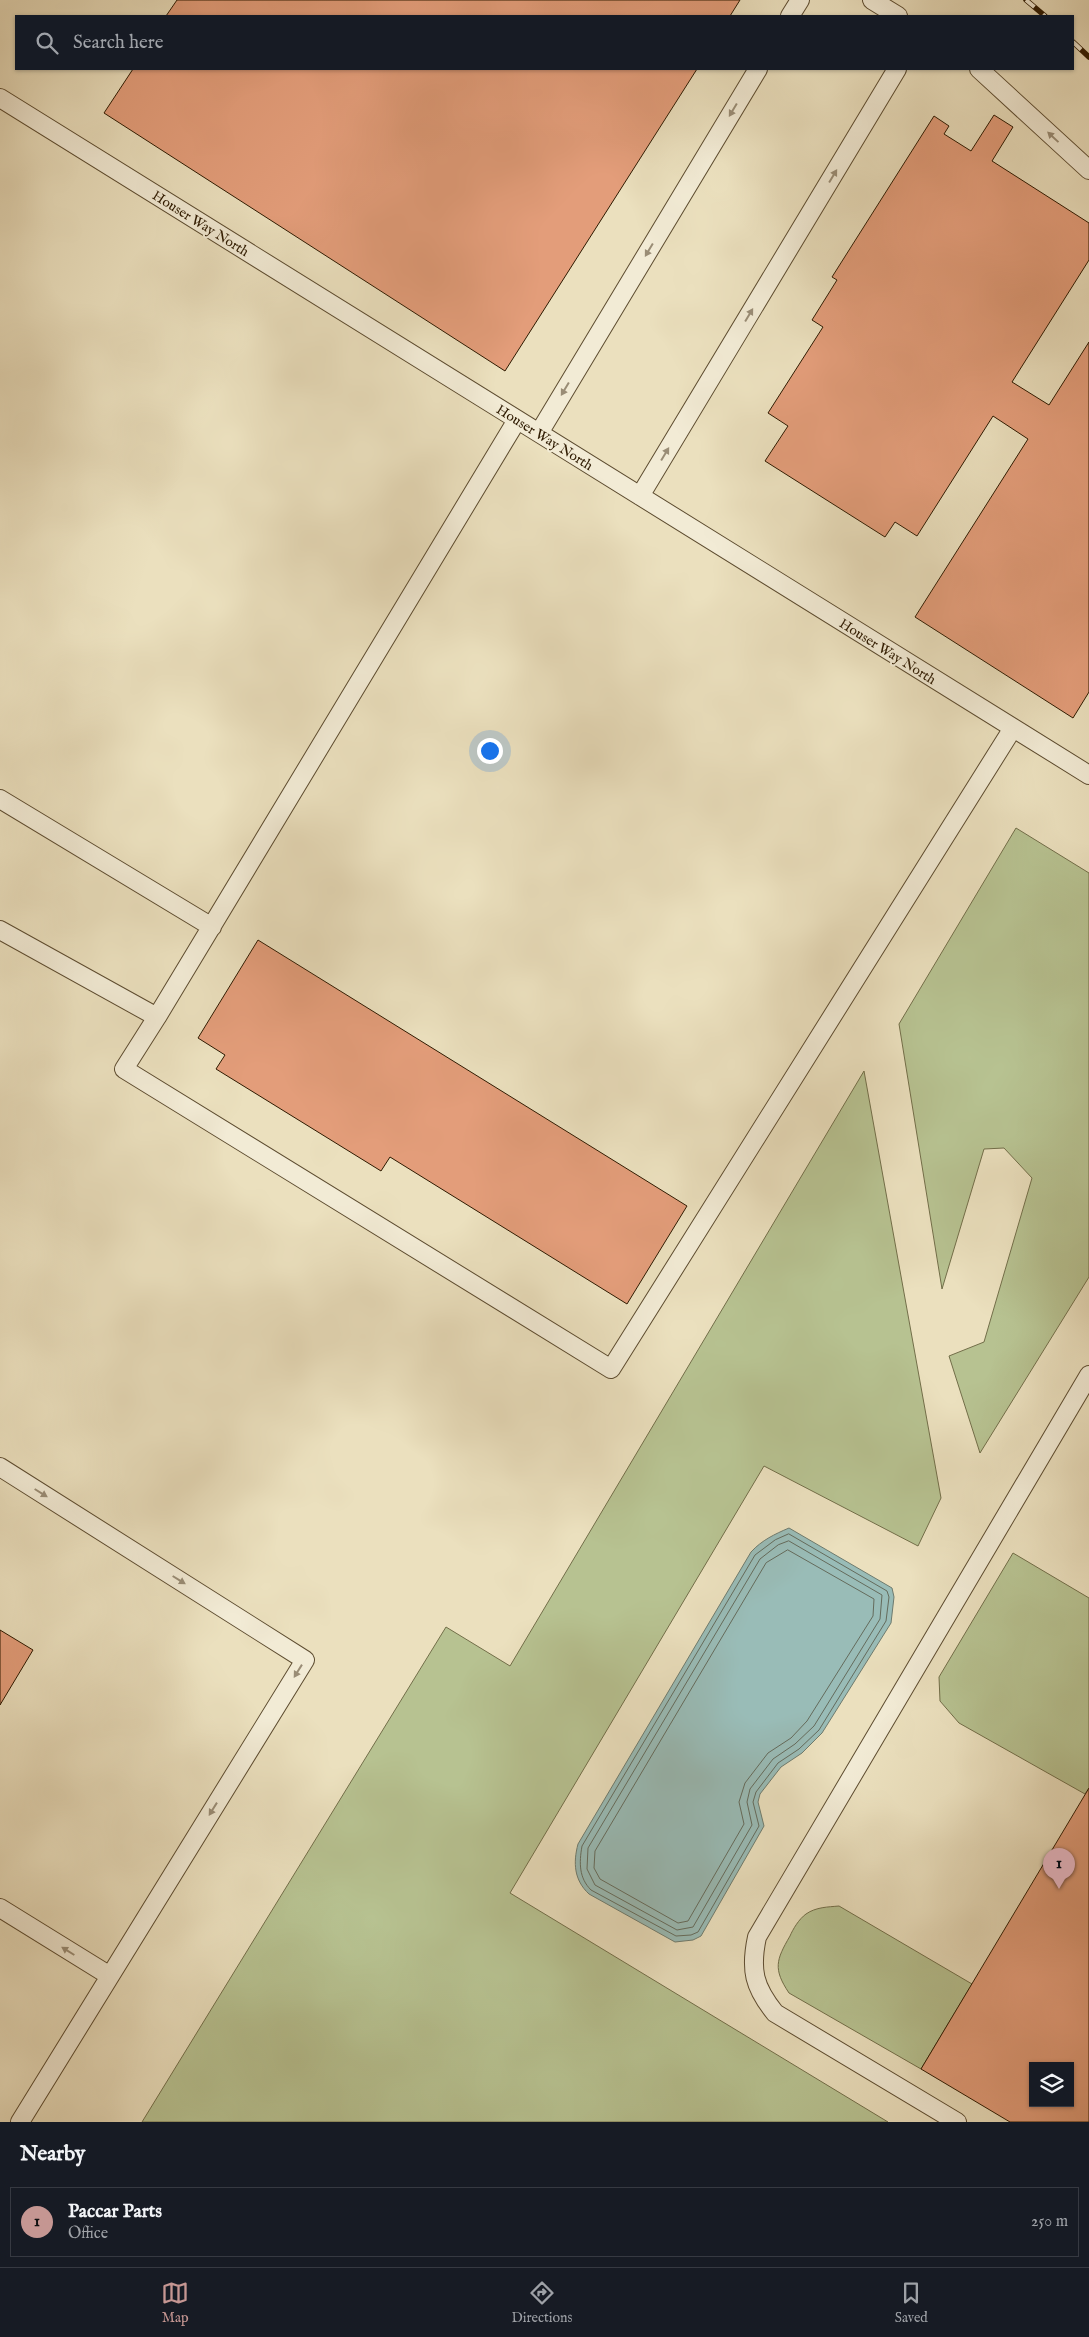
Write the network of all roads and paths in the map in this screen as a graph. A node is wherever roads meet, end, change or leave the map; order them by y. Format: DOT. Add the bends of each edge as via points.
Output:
graph roads {
  1 [pos="800,0"];
  2 [pos="872,0"];
  3 [pos="791,15"];
  4 [pos="896,15"];
  5 [pos="757,70"];
  6 [pos="896,70"];
  7 [pos="980,70"];
  8 [pos="0,98"];
  9 [pos="1089,170"];
  10 [pos="517,420"];
  11 [pos="539,433"];
  12 [pos="640,496"];
  13 [pos="1013,728"];
  14 [pos="1089,776"];
  15 [pos="0,799"];
  16 [pos="212,926"];
  17 [pos="0,930"];
  18 [pos="158,1017"];
  19 [pos="1089,1374"];
  20 [pos="0,1468"];
  21 [pos="0,1908"];
  22 [pos="110,1976"];
  23 [pos="20,2122"];
  24 [pos="957,2122"];
  1 -- 3 [label="lane"];
  2 -- 4 [label="lane"];
  5 -- 11 [label="lane, one-way"];
  12 -- 6 [label="lane, one-way"];
  9 -- 7 [label="lane, one-way"];
  8 -- 10 [label="lane, Houser Way North"];
  10 -- 11 [label="lane, Houser Way North"];
  10 -- 16 [label="lane"];
  11 -- 12 [label="lane, Houser Way North"];
  12 -- 13 [label="lane, Houser Way North"];
  13 -- 14 [label="lane, Houser Way North"];
  13 -- 18 [label="lane" via="611,1369 124,1068"];
  15 -- 16 [label="lane"];
  16 -- 18 [label="lane"];
  17 -- 18 [label="lane"];
  19 -- 24 [label="lane" via="757,1937 753,1957 762,1997 775,2013"];
  20 -- 22 [label="lane, one-way" via="305,1660"];
  22 -- 21 [label="lane, one-way"];
  22 -- 23 [label="lane"];
}
